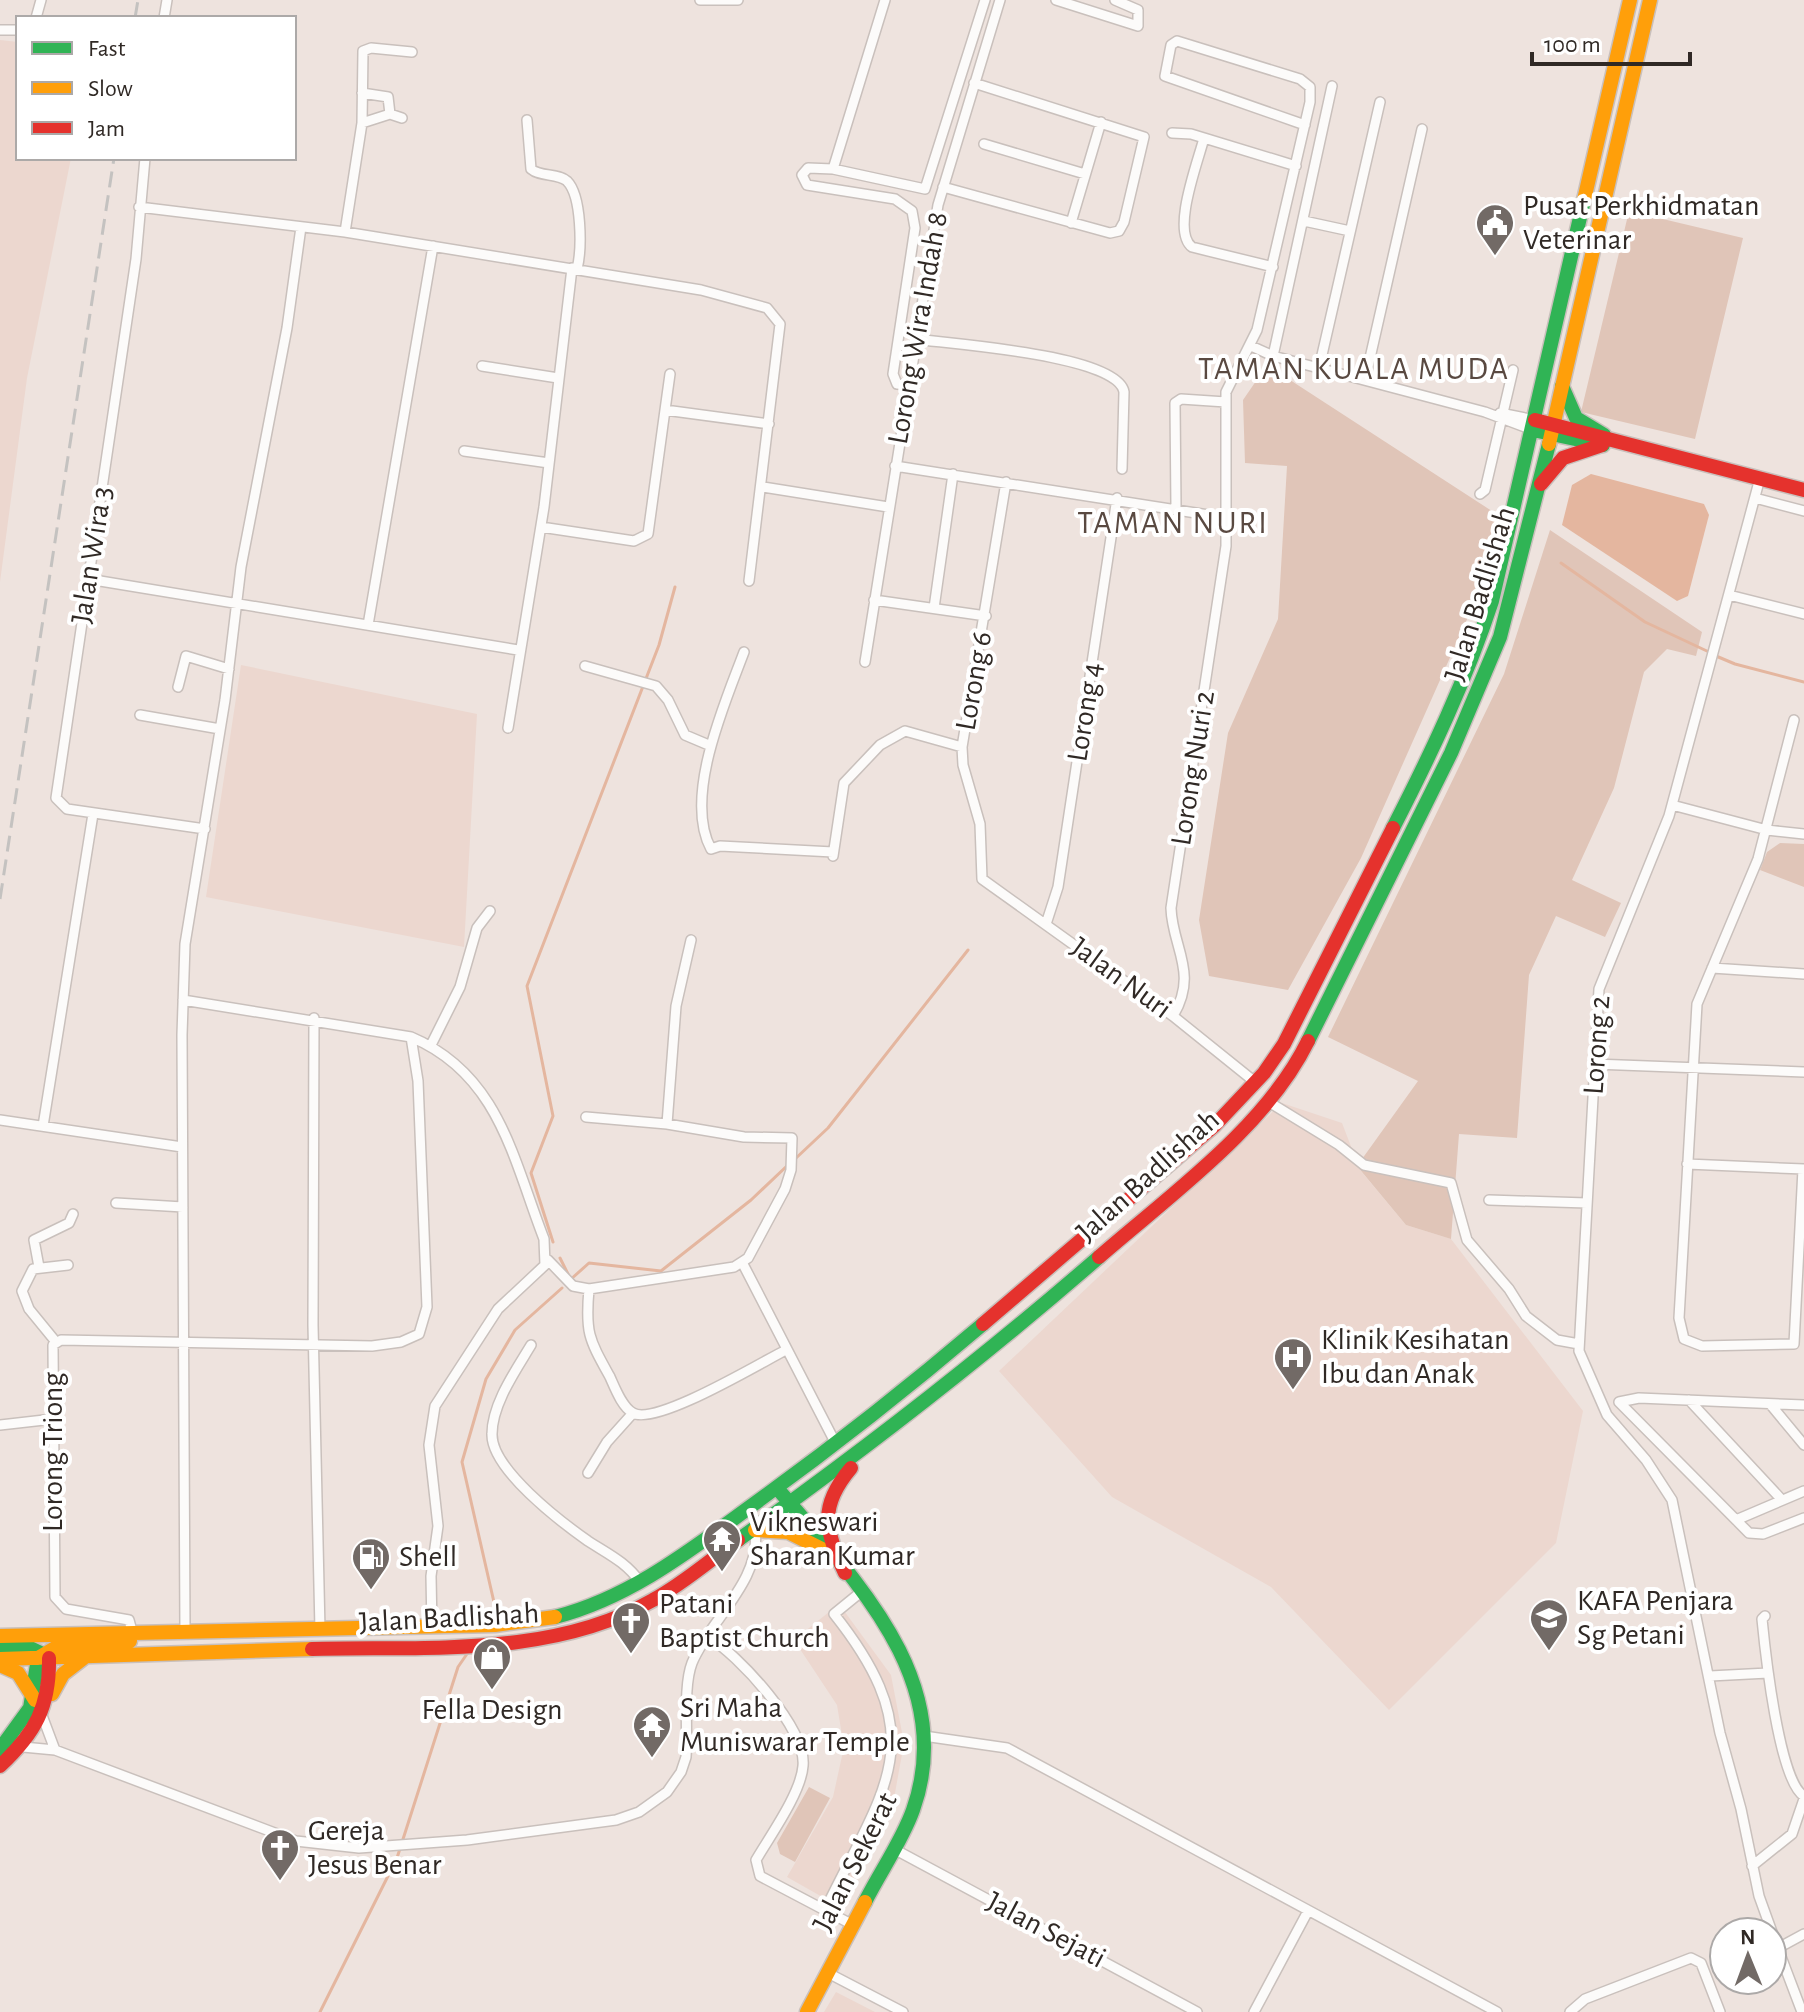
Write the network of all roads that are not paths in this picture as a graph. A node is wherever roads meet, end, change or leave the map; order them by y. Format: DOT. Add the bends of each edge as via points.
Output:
graph roads {
  1 [pos="700,0"];
  2 [pos="738,0"];
  3 [pos="885,0"];
  4 [pos="985,0"];
  5 [pos="1000,0"];
  6 [pos="1056,0"];
  7 [pos="1115,0"];
  8 [pos="1630,0"];
  9 [pos="1650,0"];
  10 [pos="412,52"];
  11 [pos="974,83"];
  12 [pos="1332,86"];
  13 [pos="362,93"];
  14 [pos="1380,102"];
  15 [pos="390,114"];
  16 [pos="402,118"];
  17 [pos="527,120"];
  18 [pos="1101,122"];
  19 [pos="362,123"];
  20 [pos="1305,125"];
  21 [pos="1422,129"];
  22 [pos="1172,133"];
  23 [pos="1204,138"];
  24 [pos="984,144"];
  25 [pos="145,160"];
  26 [pos="1296,166"];
  27 [pos="833,169"];
  28 [pos="1085,174"];
  29 [pos="925,189"];
  30 [pos="942,191"];
  31 [pos="139,207"];
  32 [pos="1304,221"];
  33 [pos="1071,223"];
  34 [pos="301,227"];
  35 [pos="1350,231"];
  36 [pos="345,232"];
  37 [pos="433,246"];
  38 [pos="1273,267"];
  39 [pos="575,269"];
  40 [pos="915,339"];
  41 [pos="1251,346"];
  42 [pos="1273,356"];
  43 [pos="482,366"];
  44 [pos="1319,368"];
  45 [pos="1513,370"];
  46 [pos="670,374"];
  47 [pos="558,378"];
  48 [pos="1365,380"];
  49 [pos="908,385"];
  50 [pos="1562,386"];
  51 [pos="1226,402"];
  52 [pos="665,410"];
  53 [pos="1502,416"];
  54 [pos="769,424"];
  55 [pos="1534,425"];
  56 [pos="1552,429"];
  57 [pos="1603,440"];
  58 [pos="464,451"];
  59 [pos="549,463"];
  60 [pos="895,466"];
  61 [pos="1122,469"];
  62 [pos="953,474"];
  63 [pos="1760,478"];
  64 [pos="1006,482"];
  65 [pos="763,487"];
  66 [pos="1537,489"];
  67 [pos="1804,490"];
  68 [pos="1480,494"];
  69 [pos="1117,498"];
  70 [pos="1755,498"];
  71 [pos="888,507"];
  72 [pos="1176,508"];
  73 [pos="1804,511"];
  74 [pos="1228,518"];
  75 [pos="541,527"];
  76 [pos="88,579"];
  77 [pos="749,581"];
  78 [pos="1729,595"];
  79 [pos="874,600"];
  80 [pos="236,604"];
  81 [pos="934,608"];
  82 [pos="1804,614"];
  83 [pos="986,616"];
  84 [pos="368,625"];
  85 [pos="518,650"];
  86 [pos="744,652"];
  87 [pos="865,662"];
  88 [pos="585,666"];
  89 [pos="229,669"];
  90 [pos="178,687"];
  91 [pos="140,715"];
  92 [pos="1794,720"];
  93 [pos="508,728"];
  94 [pos="220,729"];
  95 [pos="711,746"];
  96 [pos="1435,746"];
  97 [pos="962,747"];
  98 [pos="1451,753"];
  99 [pos="1672,805"];
  100 [pos="93,814"];
  101 [pos="205,829"];
  102 [pos="1767,830"];
  103 [pos="1804,834"];
  104 [pos="982,879"];
  105 [pos="490,911"];
  106 [pos="1046,924"];
  107 [pos="691,940"];
  108 [pos="1712,968"];
  109 [pos="1804,974"];
  110 [pos="183,1000"];
  111 [pos="1173,1016"];
  112 [pos="314,1018"];
  113 [pos="411,1037"];
  114 [pos="431,1045"];
  115 [pos="1594,1064"];
  116 [pos="1692,1067"];
  117 [pos="1804,1072"];
  118 [pos="1255,1082"];
  119 [pos="1269,1102"];
  120 [pos="586,1117"];
  121 [pos="0,1120"];
  122 [pos="667,1124"];
  123 [pos="43,1126"];
  124 [pos="182,1147"];
  125 [pos="1687,1164"];
  126 [pos="1803,1169"];
  127 [pos="1489,1200"];
  128 [pos="116,1203"];
  129 [pos="1587,1203"];
  130 [pos="183,1207"];
  131 [pos="73,1214"];
  132 [pos="548,1260"];
  133 [pos="743,1264"];
  134 [pos="68,1265"];
  135 [pos="39,1267"];
  136 [pos="589,1289"];
  137 [pos="56,1342"];
  138 [pos="183,1344"];
  139 [pos="1579,1344"];
  140 [pos="315,1345"];
  141 [pos="531,1345"];
  142 [pos="786,1350"];
  143 [pos="1689,1400"];
  144 [pos="1770,1404"];
  145 [pos="1804,1405"];
  146 [pos="633,1413"];
  147 [pos="53,1419"];
  148 [pos="0,1425"];
  149 [pos="882,1437"];
  150 [pos="836,1444"];
  151 [pos="1804,1445"];
  152 [pos="588,1473"];
  153 [pos="777,1488"];
  154 [pos="1804,1491"];
  155 [pos="1782,1500"];
  156 [pos="790,1505"];
  157 [pos="1804,1518"];
  158 [pos="1736,1520"];
  159 [pos="755,1530"];
  160 [pos="828,1552"];
  161 [pos="845,1573"];
  162 [pos="640,1582"];
  163 [pos="861,1592"];
  164 [pos="1765,1616"];
  165 [pos="432,1628"];
  166 [pos="320,1630"];
  167 [pos="132,1631"];
  168 [pos="160,1631"];
  169 [pos="185,1631"];
  170 [pos="0,1636"];
  171 [pos="707,1636"];
  172 [pos="0,1646"];
  173 [pos="88,1655"];
  174 [pos="44,1656"];
  175 [pos="0,1662"];
  176 [pos="1768,1673"];
  177 [pos="1710,1676"];
  178 [pos="43,1699"];
  179 [pos="43,1718"];
  180 [pos="924,1736"];
  181 [pos="23,1747"];
  182 [pos="0,1749"];
  183 [pos="55,1750"];
  184 [pos="0,1766"];
  185 [pos="1804,1798"];
  186 [pos="894,1849"];
  187 [pos="1752,1866"];
  188 [pos="825,1910"];
  189 [pos="1308,1911"];
  190 [pos="1767,1916"];
  191 [pos="853,1925"];
  192 [pos="828,1973"];
  193 [pos="1788,1975"];
  194 [pos="807,2012"];
  195 [pos="903,2012"];
  196 [pos="1197,2012"];
  197 [pos="1254,2012"];
  198 [pos="1497,2012"];
  199 [pos="1570,2012"];
  200 [pos="1720,2012"];
  201 [pos="1802,2012"];
  1 -- 2 [label="street"];
  3 -- 27 [label="street"];
  4 -- 29 [label="street"];
  5 -- 11 [label="street, Lorong Wira Indah 8"];
  6 -- 7 [label="street" via="1138,26 1138,10"];
  8 -- 55 [label="main road, Jalan Badlishah"];
  9 -- 50 [label="main road, Jalan Badlishah"];
  10 -- 13 [label="street" via="366,49"];
  11 -- 18 [label="street"];
  11 -- 30 [label="street, Lorong Wira Indah 8"];
  12 -- 32 [label="street"];
  13 -- 15 [label="street" via="388,97"];
  13 -- 19 [label="street"];
  14 -- 35 [label="street"];
  15 -- 16 [label="street"];
  15 -- 19 [label="street"];
  17 -- 39 [label="street" via="531,169 563,179 570,187 582,231"];
  18 -- 28 [label="street"];
  18 -- 33 [label="street" via="1144,137 1124,222 1116,233"];
  19 -- 36 [label="street"];
  20 -- 20 [label="street" via="1165,76 1171,45 1177,41 1307,82 1311,94"];
  20 -- 26 [label="street"];
  21 -- 48 [label="street"];
  22 -- 23 [label="street"];
  23 -- 26 [label="street"];
  23 -- 38 [label="street" via="1182,224 1184,240 1192,247"];
  24 -- 28 [label="street"];
  25 -- 31 [label="street, Jalan Wira 3"];
  26 -- 38 [label="street"];
  27 -- 29 [label="street"];
  27 -- 49 [label="street" via="808,168 802,175 805,184 895,199 912,211 915,228 893,374 897,384"];
  28 -- 33 [label="street"];
  29 -- 30 [label="street"];
  30 -- 33 [label="street"];
  30 -- 40 [label="street, Lorong Wira Indah 8"];
  31 -- 34 [label="street"];
  31 -- 76 [label="street, Jalan Wira 3" via="136,259"];
  32 -- 35 [label="street"];
  32 -- 42 [label="street"];
  34 -- 36 [label="street"];
  34 -- 80 [label="street"];
  35 -- 44 [label="street"];
  36 -- 37 [label="street"];
  37 -- 39 [label="street"];
  37 -- 84 [label="street"];
  38 -- 41 [label="street"];
  39 -- 47 [label="street"];
  39 -- 54 [label="street" via="723,294 773,312 780,324"];
  40 -- 49 [label="street, Lorong Wira Indah 8"];
  40 -- 61 [label="street" via="1059,359 1114,375 1124,392"];
  41 -- 42 [label="street"];
  41 -- 51 [label="street" via="1228,385"];
  42 -- 44 [label="street"];
  43 -- 47 [label="street"];
  44 -- 48 [label="street"];
  45 -- 53 [label="street"];
  46 -- 52 [label="street"];
  47 -- 59 [label="street"];
  48 -- 53 [label="street"];
  49 -- 60 [label="street, Lorong Wira Indah 8"];
  50 -- 56 [label="main road, Jalan Badlishah"];
  50 -- 57 [label="main road" via="1576,418"];
  51 -- 72 [label="street" via="1175,403"];
  51 -- 74 [label="street, Lorong Nuri 2"];
  52 -- 54 [label="street"];
  52 -- 75 [label="street" via="648,534 634,541"];
  53 -- 55 [label="street"];
  53 -- 68 [label="street"];
  54 -- 65 [label="street"];
  55 -- 56 [label="main road"];
  55 -- 96 [label="main road, Jalan Badlishah" via="1492,601"];
  56 -- 57 [label="main road"];
  56 -- 66 [label="main road, Jalan Badlishah"];
  57 -- 63 [label="main road"];
  57 -- 66 [label="main road" via="1563,458"];
  58 -- 59 [label="street"];
  59 -- 75 [label="street"];
  60 -- 62 [label="street"];
  60 -- 71 [label="street, Lorong Wira Indah 8"];
  62 -- 64 [label="street"];
  62 -- 81 [label="street"];
  63 -- 67 [label="main road"];
  63 -- 70 [label="street, Lorong 2"];
  64 -- 69 [label="street"];
  64 -- 83 [label="street, Lorong 6"];
  65 -- 71 [label="street"];
  65 -- 77 [label="street"];
  66 -- 98 [label="main road, Jalan Badlishah" via="1500,637"];
  69 -- 72 [label="street"];
  69 -- 106 [label="street, Lorong 4" via="1058,887"];
  70 -- 73 [label="street"];
  70 -- 78 [label="street, Lorong 2"];
  71 -- 79 [label="street, Lorong Wira Indah 8"];
  72 -- 74 [label="street"];
  74 -- 111 [label="street, Lorong Nuri 2" via="1171,908 1184,963"];
  75 -- 85 [label="street"];
  76 -- 80 [label="street"];
  76 -- 100 [label="street, Jalan Wira 3" via="56,790 62,806"];
  78 -- 82 [label="street"];
  78 -- 99 [label="street, Lorong 2"];
  79 -- 81 [label="street"];
  79 -- 87 [label="street, Lorong Wira Indah 8"];
  80 -- 84 [label="street"];
  80 -- 89 [label="street"];
  81 -- 83 [label="street"];
  83 -- 97 [label="street, Lorong 6"];
  84 -- 85 [label="street"];
  85 -- 93 [label="street"];
  86 -- 95 [label="street"];
  88 -- 95 [label="street" via="650,683 663,693 685,735"];
  89 -- 90 [label="street" via="186,656"];
  89 -- 94 [label="street"];
  91 -- 94 [label="street"];
  92 -- 102 [label="street"];
  94 -- 101 [label="street"];
  95 -- 97 [label="street" via="702,828 711,849 833,854 844,783 880,745 905,731"];
  96 -- 98 [label="main road"];
  96 -- 118 [label="main road, Jalan Badlishah" via="1302,1010"];
  97 -- 104 [label="street, Lorong 6" via="980,824"];
  98 -- 119 [label="main road, Jalan Badlishah" via="1307,1049"];
  99 -- 102 [label="street"];
  99 -- 115 [label="street, Lorong 2" via="1599,989"];
  100 -- 101 [label="street, Jalan Wira 3"];
  100 -- 123 [label="street"];
  101 -- 110 [label="street" via="185,944"];
  102 -- 103 [label="street"];
  102 -- 108 [label="street"];
  104 -- 106 [label="street, Jalan Nuri"];
  105 -- 114 [label="street" via="477,928 460,987"];
  106 -- 111 [label="street, Jalan Nuri"];
  107 -- 122 [label="street" via="676,1006"];
  108 -- 109 [label="street"];
  108 -- 116 [label="street" via="1697,1004"];
  110 -- 112 [label="street"];
  110 -- 124 [label="street"];
  111 -- 118 [label="street, Jalan Nuri"];
  112 -- 113 [label="street"];
  112 -- 140 [label="street"];
  113 -- 114 [label="street"];
  113 -- 140 [label="street, Lorong Triong" via="418,1081 426,1318 419,1334 401,1342"];
  114 -- 132 [label="street" via="477,1084 496,1111"];
  115 -- 116 [label="street"];
  115 -- 129 [label="street, Lorong 2"];
  116 -- 117 [label="street"];
  116 -- 125 [label="street"];
  118 -- 150 [label="main road, Jalan Badlishah" via="1177,1159 980,1330"];
  119 -- 139 [label="street" via="1364,1165 1451,1183 1467,1240 1526,1316 1557,1340"];
  119 -- 149 [label="main road, Jalan Badlishah" via="997,1346"];
  120 -- 122 [label="street"];
  121 -- 123 [label="street"];
  122 -- 133 [label="street" via="744,1137 792,1138 791,1170"];
  123 -- 124 [label="street"];
  124 -- 130 [label="street"];
  125 -- 126 [label="street"];
  125 -- 126 [label="street" via="1680,1330 1684,1339 1702,1346 1794,1344"];
  127 -- 129 [label="street"];
  128 -- 130 [label="street"];
  129 -- 139 [label="street, Lorong 2"];
  130 -- 138 [label="street"];
  131 -- 135 [label="street" via="69,1223 34,1240"];
  132 -- 136 [label="street" via="573,1286"];
  132 -- 165 [label="street" via="498,1309 435,1406 429,1445 438,1526 431,1576"];
  133 -- 136 [label="street"];
  133 -- 142 [label="street"];
  134 -- 135 [label="street"];
  135 -- 137 [label="street" via="27,1275 23,1296"];
  136 -- 146 [label="street" via="588,1336"];
  137 -- 138 [label="street, Lorong Triong"];
  137 -- 147 [label="street, Lorong Triong"];
  138 -- 140 [label="street, Lorong Triong"];
  138 -- 169 [label="street"];
  139 -- 177 [label="street, Lorong 2" via="1586,1373 1611,1421 1672,1500"];
  140 -- 166 [label="street"];
  141 -- 162 [label="street" via="503,1397 493,1446 543,1506 621,1560"];
  142 -- 146 [label="street" via="668,1409 645,1416"];
  142 -- 150 [label="street"];
  143 -- 144 [label="street"];
  143 -- 155 [label="street"];
  143 -- 158 [label="street" via="1619,1402"];
  144 -- 145 [label="street"];
  144 -- 151 [label="street"];
  146 -- 152 [label="street"];
  147 -- 148 [label="street"];
  147 -- 167 [label="street, Lorong Triong" via="55,1597 66,1609 129,1620"];
  149 -- 156 [label="main road, Jalan Badlishah"];
  149 -- 161 [label="main road" via="840,1479 826,1508 832,1546"];
  150 -- 153 [label="main road, Jalan Badlishah"];
  153 -- 156 [label="main road, Jalan Sekerat"];
  153 -- 162 [label="main road, Jalan Badlishah"];
  154 -- 155 [label="street"];
  155 -- 158 [label="street"];
  156 -- 159 [label="main road, Jalan Badlishah"];
  156 -- 160 [label="main road, Jalan Sekerat"];
  157 -- 158 [label="street" via="1755,1535"];
  159 -- 160 [label="main road" via="799,1535"];
  159 -- 171 [label="street" via="749,1571"];
  159 -- 173 [label="main road, Jalan Badlishah" via="633,1611 554,1639"];
  160 -- 161 [label="main road, Jalan Sekerat"];
  161 -- 163 [label="main road, Jalan Sekerat"];
  162 -- 165 [label="main road, Jalan Badlishah" via="564,1616"];
  163 -- 180 [label="main road, Jalan Sekerat" via="911,1665"];
  163 -- 188 [label="street" via="834,1614 860,1646 881,1685 890,1728 889,1770 877,1809"];
  164 -- 176 [label="street"];
  165 -- 166 [label="main road, Jalan Badlishah"];
  166 -- 169 [label="main road, Jalan Badlishah"];
  167 -- 168 [label="main road, Jalan Badlishah"];
  167 -- 170 [label="main road, Jalan Badlishah"];
  168 -- 169 [label="main road, Jalan Badlishah"];
  168 -- 174 [label="main road" via="139,1640 68,1644"];
  171 -- 183 [label="street" via="691,1670 686,1757 674,1783 654,1803 616,1820 380,1848 296,1841"];
  171 -- 188 [label="street" via="746,1665 802,1752 801,1777 756,1869"];
  172 -- 174 [label="main road" via="26,1646"];
  173 -- 174 [label="main road, Jalan Badlishah"];
  173 -- 178 [label="main road"];
  174 -- 175 [label="main road, Jalan Badlishah"];
  174 -- 178 [label="main road"];
  175 -- 178 [label="main road"];
  176 -- 177 [label="street"];
  176 -- 185 [label="street" via="1794,1785"];
  177 -- 187 [label="street, Lorong 2"];
  178 -- 179 [label="main road"];
  178 -- 182 [label="main road"];
  179 -- 181 [label="main road"];
  179 -- 183 [label="street"];
  180 -- 186 [label="main road, Jalan Sekerat" via="919,1792"];
  180 -- 189 [label="street" via="1007,1748"];
  181 -- 183 [label="street"];
  181 -- 184 [label="main road"];
  185 -- 187 [label="street" via="1792,1834"];
  186 -- 191 [label="main road, Jalan Sekerat"];
  186 -- 196 [label="street, Jalan Sejati"];
  187 -- 190 [label="street, Lorong 2"];
  188 -- 191 [label="street"];
  189 -- 197 [label="street"];
  189 -- 198 [label="street"];
  191 -- 192 [label="main road, Jalan Sekerat"];
  192 -- 194 [label="main road, Jalan Sekerat"];
  192 -- 195 [label="street"];
  193 -- 201 [label="street, Lorong 2"];
  199 -- 200 [label="street" via="1585,1999 1691,1958 1701,1963"];
}
